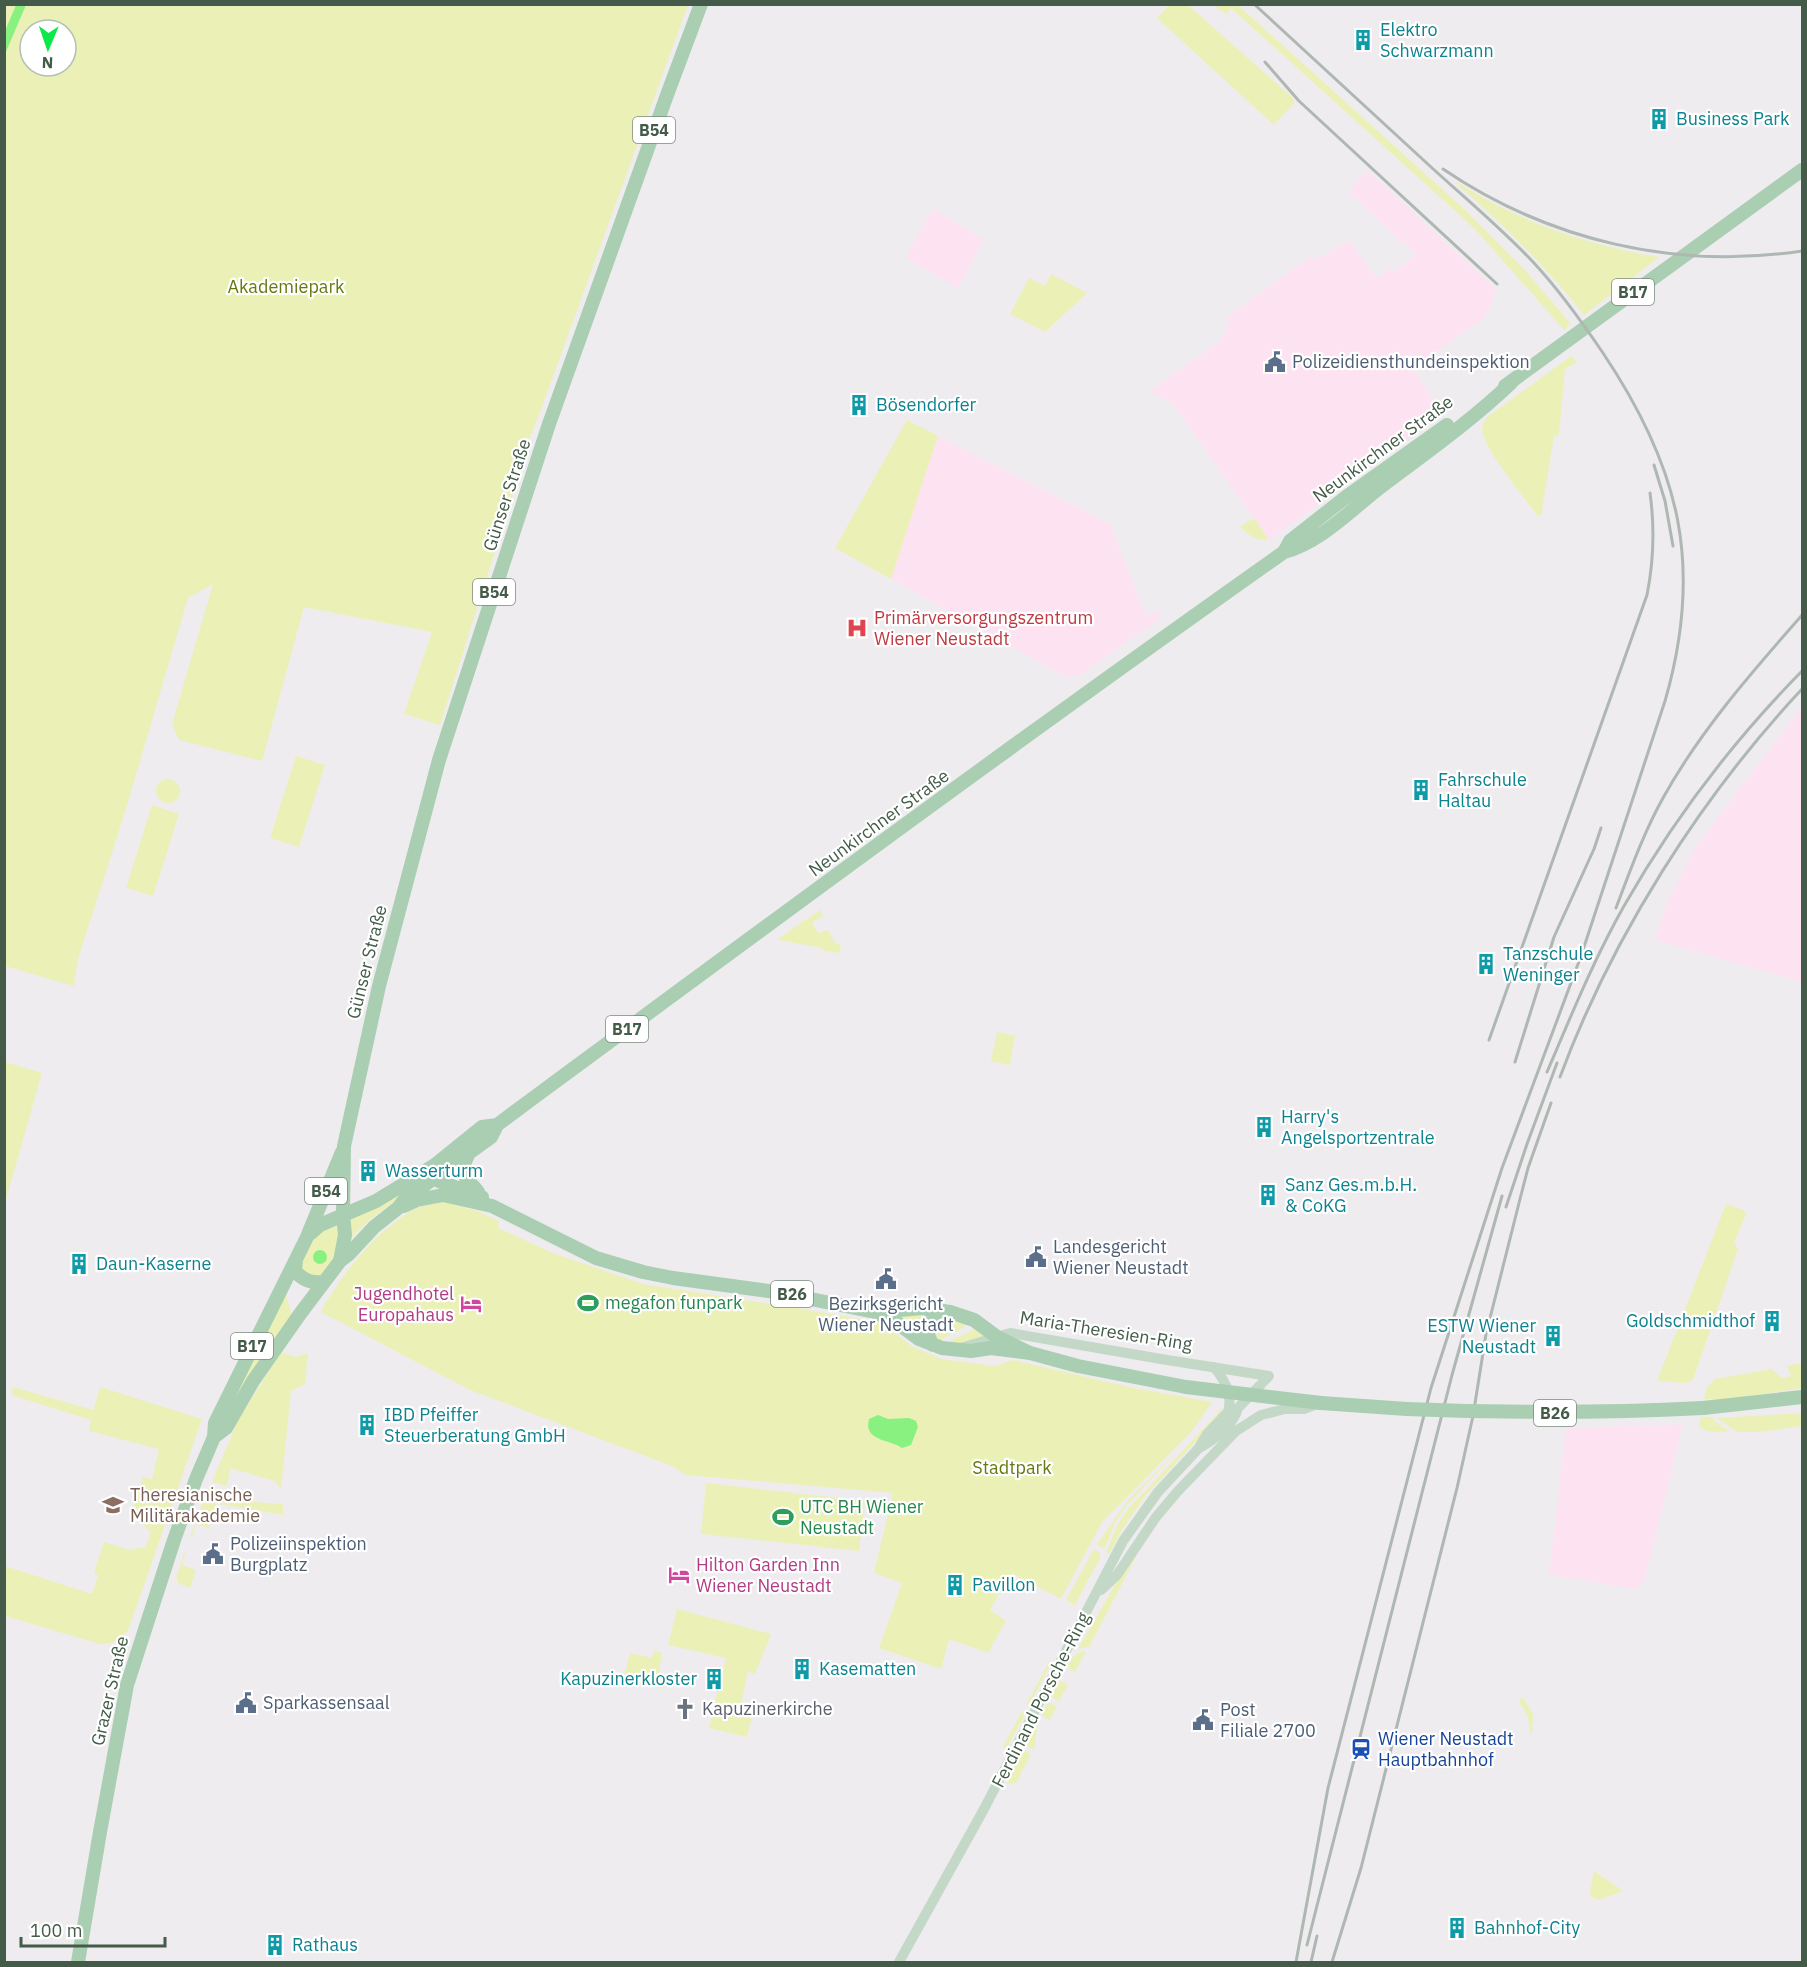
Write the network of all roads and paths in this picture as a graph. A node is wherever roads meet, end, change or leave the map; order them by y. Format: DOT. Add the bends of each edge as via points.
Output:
graph roads {
  1 [pos="701,4"];
  2 [pos="1803,170"];
  3 [pos="497,1125"];
  4 [pos="344,1146"];
  5 [pos="468,1155"];
  6 [pos="435,1172"];
  7 [pos="413,1178"];
  8 [pos="344,1181"];
  9 [pos="443,1195"];
  10 [pos="376,1201"];
  11 [pos="487,1202"];
  12 [pos="398,1208"];
  13 [pos="343,1214"];
  14 [pos="307,1237"];
  15 [pos="296,1258"];
  16 [pos="340,1261"];
  17 [pos="324,1282"];
  18 [pos="875,1312"];
  19 [pos="938,1312"];
  20 [pos="997,1337"];
  21 [pos="933,1345"];
  22 [pos="959,1350"];
  23 [pos="1030,1353"];
  24 [pos="1214,1367"];
  25 [pos="1269,1376"];
  26 [pos="1803,1397"];
  27 [pos="1321,1402"];
  28 [pos="1233,1410"];
  29 [pos="214,1437"];
  30 [pos="1094,1596"];
  31 [pos="78,1962"];
  32 [pos="899,1962"];
  1 -- 4 [label="main road, Günser Straße / B54" via="549,424 439,760 379,986"];
  2 -- 3 [label="main road, Neunkirchner Straße / B17" via="1511,383 1481,399 1353,492 1290,541 1284,552 1007,749"];
  3 -- 5 [label="main road, Neunkirchner Straße / B17" via="490,1137"];
  3 -- 6 [label="main road, Neunkirchner Straße / B17" via="482,1127"];
  4 -- 8 [label="main road, B54"];
  4 -- 14 [label="main road, B54"];
  5 -- 6 [label="main road, Neunkirchner Straße / B17"];
  5 -- 11 [label="main road, B26" via="463,1171 467,1182"];
  6 -- 7 [label="main road, B26"];
  6 -- 9 [label="main road"];
  6 -- 11 [label="main road, B26"];
  6 -- 12 [label="main road, Neunkirchner Straße / B17"];
  7 -- 10 [label="main road, B17"];
  8 -- 10 [label="main road, B54" via="352,1194"];
  8 -- 13 [label="main road, B54"];
  9 -- 11 [label="main road, B26"];
  9 -- 12 [label="main road, B26"];
  10 -- 13 [label="main road, B17"];
  11 -- 18 [label="main road, B26" via="596,1257 643,1272"];
  12 -- 16 [label="main road, Neunkirchner Straße / B17"];
  13 -- 14 [label="main road, B17" via="320,1225"];
  13 -- 16 [label="main road" via="345,1235"];
  14 -- 15 [label="main road, Grazer Straße / B17"];
  15 -- 17 [label="main road" via="295,1271 300,1277 311,1283"];
  15 -- 29 [label="main road, Grazer Straße / B17" via="214,1423"];
  16 -- 17 [label="main road, Grazer Straße / B17"];
  17 -- 29 [label="main road, Grazer Straße / B17" via="253,1381 226,1428"];
  18 -- 19 [label="main road, B26" via="923,1308"];
  18 -- 21 [label="main road, B26"];
  19 -- 20 [label="main road, B26" via="974,1320"];
  19 -- 21 [label="main road" via="927,1329"];
  20 -- 22 [label="street, Maria-Theresien-Ring"];
  20 -- 23 [label="main road, B26"];
  20 -- 24 [label="street, Maria-Theresien-Ring" via="1010,1333"];
  21 -- 22 [label="main road, B26"];
  22 -- 23 [label="main road, B26" via="991,1348"];
  23 -- 27 [label="main road, B26, bridge" via="1186,1387"];
  24 -- 25 [label="street, Maria-Theresien-Ring"];
  24 -- 28 [label="street, Maria-Theresien-Ring" via="1225,1382"];
  25 -- 28 [label="street, Ferdinand Porsche-Ring"];
  26 -- 27 [label="main road, B26, bridge" via="1628,1412 1490,1412"];
  27 -- 30 [label="street" via="1304,1409 1274,1412 1236,1431 1178,1491 1117,1575"];
  28 -- 30 [label="street, Ferdinand Porsche-Ring" via="1207,1434 1139,1516"];
  29 -- 31 [label="main road, Grazer Straße / B17" via="178,1530 127,1685"];
  30 -- 32 [label="street, Ferdinand Porsche-Ring" via="984,1809"];
}
